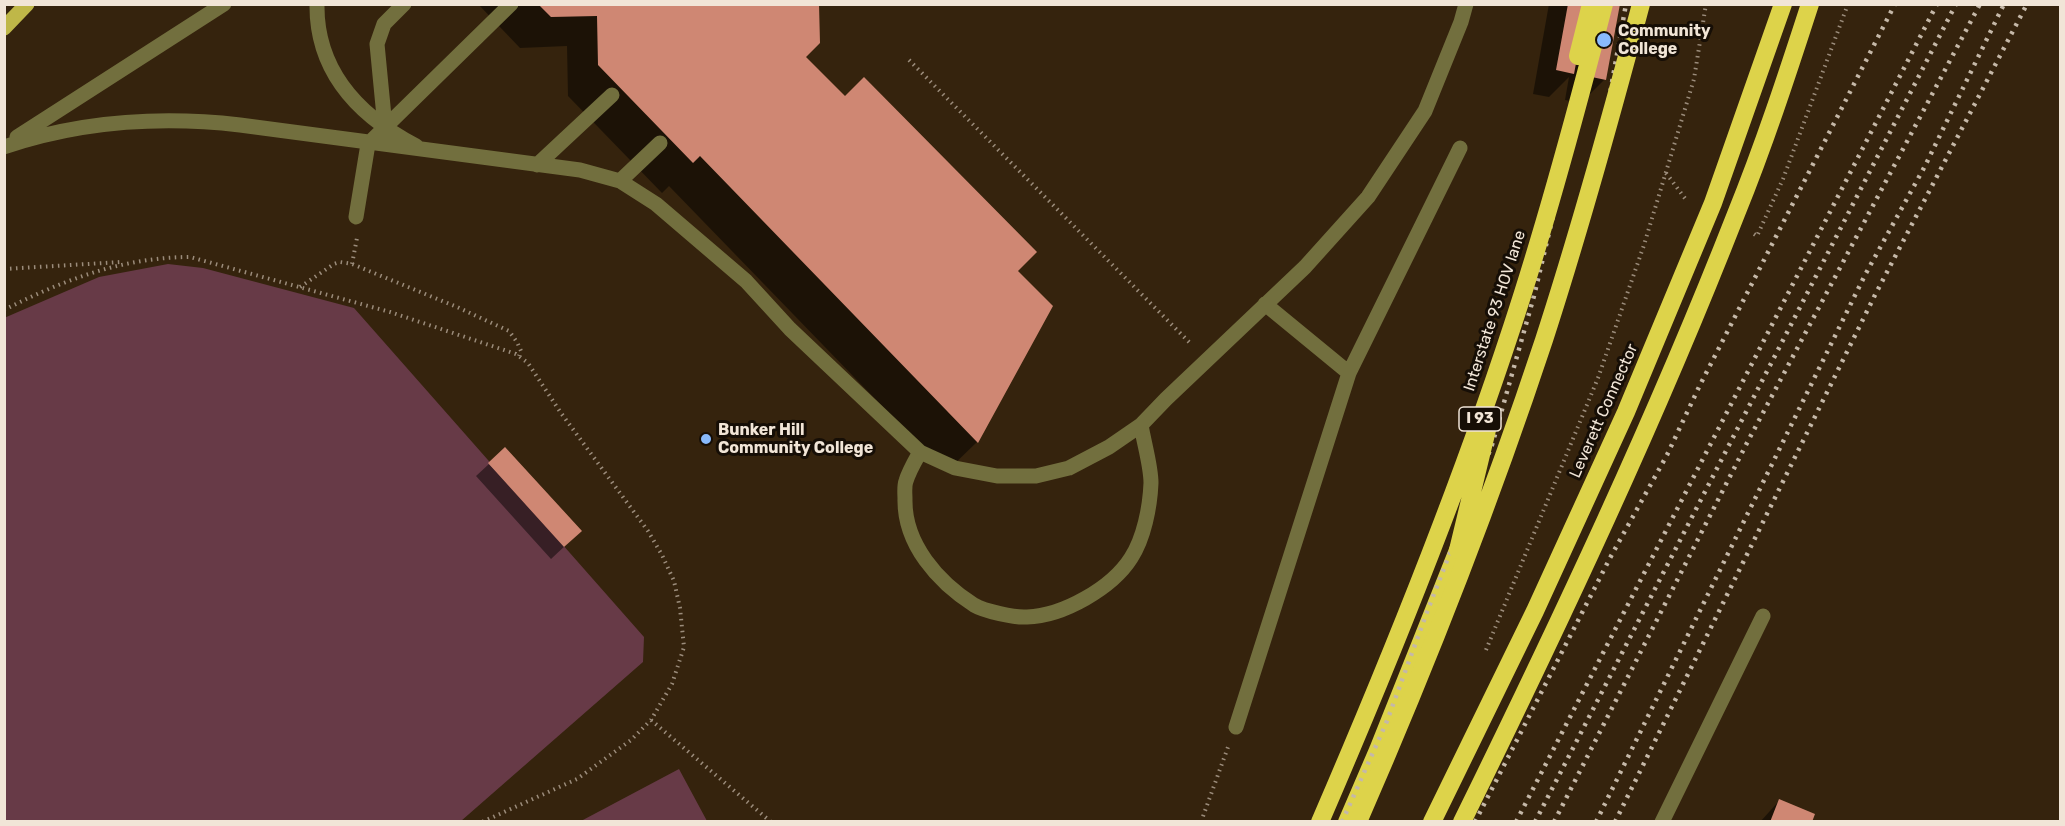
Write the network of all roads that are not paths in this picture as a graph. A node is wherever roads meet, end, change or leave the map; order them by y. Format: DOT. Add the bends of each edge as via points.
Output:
graph roads {
  1 [pos="27,4"];
  2 [pos="224,4"];
  3 [pos="317,4"];
  4 [pos="404,4"];
  5 [pos="511,4"];
  6 [pos="1466,4"];
  7 [pos="1590,4"];
  8 [pos="1604,4"];
  9 [pos="1631,4"];
  10 [pos="1641,4"];
  11 [pos="1783,4"];
  12 [pos="1810,4"];
  13 [pos="4,28"];
  14 [pos="612,95"];
  15 [pos="385,127"];
  16 [pos="660,143"];
  17 [pos="368,144"];
  18 [pos="4,146"];
  19 [pos="1460,148"];
  20 [pos="427,151"];
  21 [pos="537,165"];
  22 [pos="620,181"];
  23 [pos="356,217"];
  24 [pos="1265,304"];
  25 [pos="1349,373"];
  26 [pos="1141,425"];
  27 [pos="920,452"];
  28 [pos="1458,550"];
  29 [pos="1763,616"];
  30 [pos="1236,727"];
  31 [pos="1320,822"];
  32 [pos="1347,822"];
  33 [pos="1358,822"];
  34 [pos="1432,822"];
  35 [pos="1462,822"];
  36 [pos="1662,822"];
  1 -- 13 [label="main road"];
  2 -- 18 [label="lane"];
  3 -- 15 [label="lane" via="321,42 334,73 352,99"];
  4 -- 15 [label="lane" via="384,24 376,44"];
  5 -- 15 [label="lane"];
  6 -- 24 [label="lane" via="1425,111 1368,197 1305,267"];
  7 -- 28 [label="highway, bridge"];
  8 -- 31 [label="highway, Interstate 93 HOV lane / I 93, bridge" via="1509,338 1435,541"];
  9 -- 28 [label="highway, I 93, bridge" via="1535,335"];
  10 -- 33 [label="highway, I 93, bridge" via="1577,232 1512,432"];
  11 -- 34 [label="highway, Leverett Connector, bridge" via="1713,203 1640,381"];
  12 -- 35 [label="highway, bridge" via="1737,212 1672,370 1606,520"];
  14 -- 21 [label="lane"];
  15 -- 17 [label="lane"];
  15 -- 20 [label="lane"];
  16 -- 22 [label="lane"];
  17 -- 18 [label="lane" via="240,125 160,120 79,127"];
  17 -- 20 [label="lane"];
  17 -- 23 [label="lane"];
  19 -- 25 [label="lane"];
  20 -- 21 [label="lane"];
  21 -- 22 [label="lane"];
  22 -- 27 [label="lane" via="656,204 746,280 790,329"];
  24 -- 25 [label="lane"];
  24 -- 26 [label="lane"];
  25 -- 30 [label="lane"];
  26 -- 27 [label="lane" via="1069,468 1036,476 997,476 955,468"];
  26 -- 27 [label="lane" via="1151,482 1142,532 1132,557 1117,575 1072,606 1025,618 976,606 930,568 914,541 905,513 905,482"];
  28 -- 32 [label="highway, I 93"];
  29 -- 36 [label="lane"];
}
